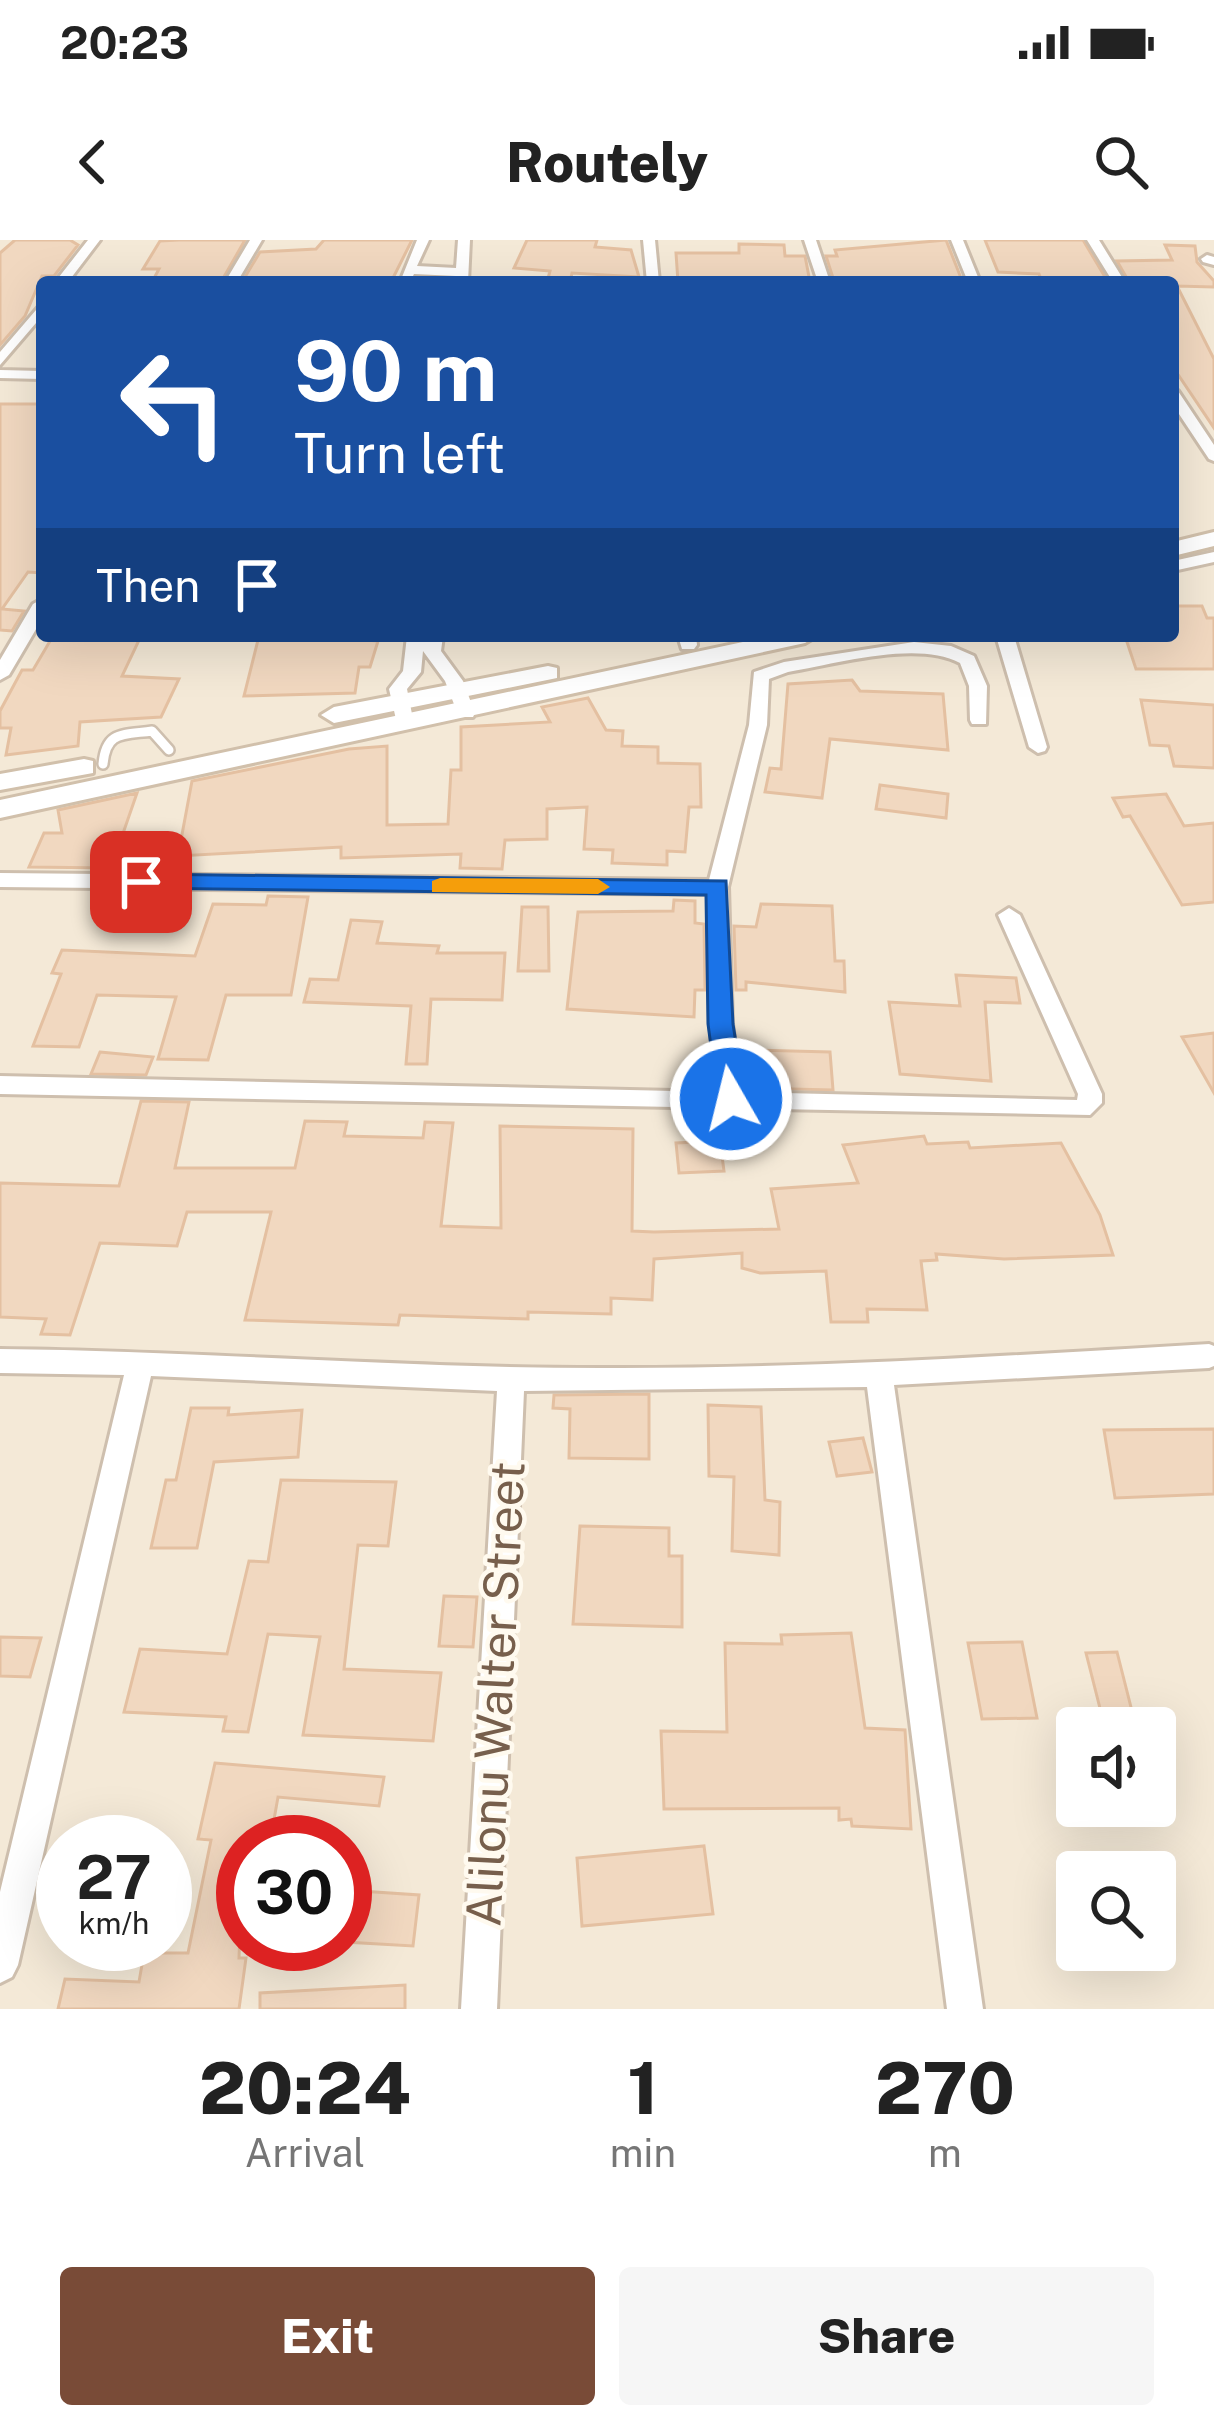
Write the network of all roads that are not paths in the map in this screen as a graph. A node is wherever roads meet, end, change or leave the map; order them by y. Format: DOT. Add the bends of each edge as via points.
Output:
graph roads {
  1 [pos="94,240"];
  2 [pos="256,240"];
  3 [pos="423,240"];
  4 [pos="464,240"];
  5 [pos="476,240"];
  6 [pos="650,240"];
  7 [pos="810,240"];
  8 [pos="957,240"];
  9 [pos="1093,240"];
  10 [pos="66,276"];
  11 [pos="235,276"];
  12 [pos="407,276"];
  13 [pos="466,276"];
  14 [pos="467,276"];
  15 [pos="653,276"];
  16 [pos="822,276"];
  17 [pos="972,276"];
  18 [pos="1115,276"];
  19 [pos="36,315"];
  20 [pos="0,361"];
  21 [pos="0,374"];
  22 [pos="36,375"];
  23 [pos="1179,403"];
  24 [pos="1214,456"];
  25 [pos="1214,523"];
  26 [pos="1179,531"];
  27 [pos="1214,539"];
  28 [pos="1179,548"];
  29 [pos="1214,557"];
  30 [pos="1179,565"];
  31 [pos="36,614"];
  32 [pos="415,642"];
  33 [pos="433,642"];
  34 [pos="683,642"];
  35 [pos="774,642"];
  36 [pos="1007,642"];
  37 [pos="0,675"];
  38 [pos="462,702"];
  39 [pos="401,712"];
  40 [pos="979,720"];
  41 [pos="1038,748"];
  42 [pos="0,782"];
  43 [pos="0,809"];
  44 [pos="0,880"];
  45 [pos="718,887"];
  46 [pos="1009,915"];
  47 [pos="0,1085"];
  48 [pos="731,1099"];
  49 [pos="1209,1357"];
  50 [pos="0,1361"];
  51 [pos="141,1361"];
  52 [pos="879,1376"];
  53 [pos="511,1379"];
  54 [pos="0,1965"];
  55 [pos="479,2009"];
  56 [pos="965,2009"];
  1 -- 10 [label="street"];
  2 -- 11 [label="street"];
  3 -- 12 [label="street"];
  4 -- 13 [label="street"];
  5 -- 14 [label="street"];
  6 -- 15 [label="street"];
  7 -- 16 [label="street"];
  8 -- 17 [label="street"];
  9 -- 18 [label="street"];
  19 -- 20 [label="street"];
  21 -- 22 [label="street"];
  23 -- 24 [label="street"];
  25 -- 26 [label="main road"];
  27 -- 28 [label="main road"];
  29 -- 30 [label="street"];
  31 -- 37 [label="street"];
  32 -- 39 [label="street" via="412,672 398,689"];
  33 -- 38 [label="street"];
  34 -- 38 [label="main road"];
  35 -- 38 [label="main road"];
  36 -- 41 [label="street"];
  38 -- 39 [label="main road"];
  39 -- 42 [label="main road" via="163,743"];
  39 -- 43 [label="main road"];
  40 -- 45 [label="street" via="976,672 968,660 931,646 760,676 758,725"];
  44 -- 45 [label="street"];
  45 -- 48 [label="street"];
  46 -- 48 [label="street" via="1090,1103 1082,1109"];
  47 -- 48 [label="street"];
  49 -- 52 [label="street"];
  50 -- 51 [label="street"];
  51 -- 53 [label="street"];
  51 -- 54 [label="street"];
  52 -- 53 [label="street"];
  52 -- 56 [label="street"];
  53 -- 55 [label="street, Alilonu Walter Street"];
}
